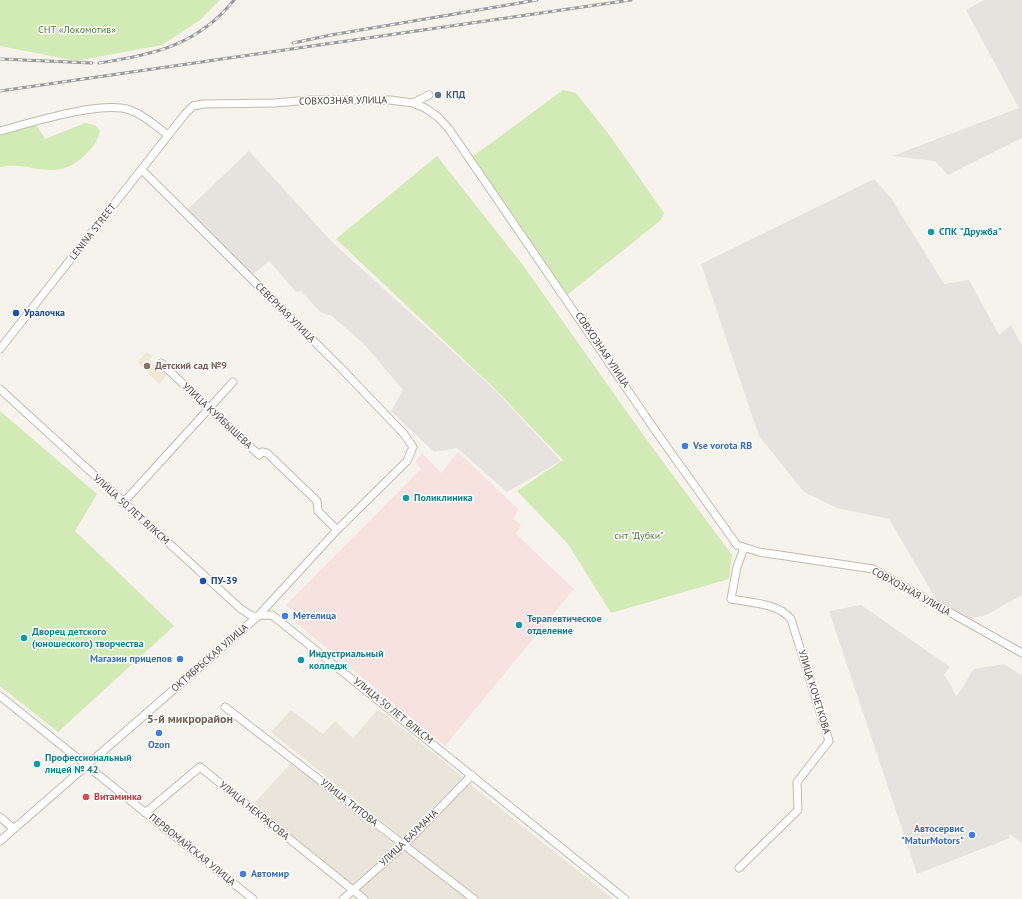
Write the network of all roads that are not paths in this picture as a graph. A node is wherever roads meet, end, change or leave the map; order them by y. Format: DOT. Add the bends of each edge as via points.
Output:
graph roads {
  1 [pos="429,95"];
  2 [pos="413,103"];
  3 [pos="185,114"];
  4 [pos="0,132"];
  5 [pos="168,135"];
  6 [pos="142,170"];
  7 [pos="0,349"];
  8 [pos="161,363"];
  9 [pos="234,382"];
  10 [pos="0,389"];
  11 [pos="210,408"];
  12 [pos="407,461"];
  13 [pos="123,503"];
  14 [pos="337,530"];
  15 [pos="744,548"];
  16 [pos="258,616"];
  17 [pos="1022,653"];
  18 [pos="0,696"];
  19 [pos="225,707"];
  20 [pos="85,766"];
  21 [pos="472,775"];
  22 [pos="145,813"];
  23 [pos="0,817"];
  24 [pos="14,829"];
  25 [pos="0,841"];
  26 [pos="404,845"];
  27 [pos="739,868"];
  28 [pos="352,889"];
  29 [pos="253,899"];
  30 [pos="343,899"];
  31 [pos="364,899"];
  32 [pos="474,899"];
  33 [pos="625,899"];
  1 -- 2 [label="street"];
  2 -- 3 [label="street, СОВХОЗНАЯ УЛИЦА" via="369,99 234,105 208,103 193,106"];
  2 -- 15 [label="street, СОВХОЗНАЯ УЛИЦА" via="432,112 449,129 727,533 737,545"];
  3 -- 5 [label="street, LENINA STREET"];
  4 -- 5 [label="street" via="96,108 118,106 142,115"];
  5 -- 6 [label="street, LENINA STREET"];
  6 -- 7 [label="street, LENINA STREET"];
  6 -- 12 [label="street, СЕВЕРНАЯ УЛИЦА" via="404,434 413,447"];
  8 -- 11 [label="street, УЛИЦА КУЙБЫШЕВА"];
  9 -- 11 [label="street"];
  10 -- 13 [label="street, УЛИЦА 50 ЛЕТ ВЛКСМ"];
  11 -- 13 [label="street"];
  11 -- 14 [label="street, УЛИЦА КУЙБЫШЕВА" via="259,455 262,452 267,453 317,501 318,511"];
  12 -- 14 [label="street, ОКТЯБРЬСКАЯ УЛИЦА"];
  13 -- 16 [label="street, УЛИЦА 50 ЛЕТ ВЛКСМ" via="240,609 252,616"];
  14 -- 16 [label="street, ОКТЯБРЬСКАЯ УЛИЦА"];
  15 -- 17 [label="street, СОВХОЗНАЯ УЛИЦА" via="873,569"];
  15 -- 27 [label="street, УЛИЦА КОЧЕТКОВА" via="736,567 731,599 782,610 792,619 829,741 797,782 798,810"];
  16 -- 20 [label="street, ОКТЯБРЬСКАЯ УЛИЦА"];
  16 -- 21 [label="street, УЛИЦА 50 ЛЕТ ВЛКСМ" via="272,615"];
  18 -- 20 [label="street, ПЕРВОМАЙСКАЯ УЛИЦА"];
  19 -- 26 [label="street, УЛИЦА ТИТОВА"];
  20 -- 22 [label="street, ПЕРВОМАЙСКАЯ УЛИЦА"];
  20 -- 24 [label="street, ОКТЯБРЬСКАЯ УЛИЦА"];
  21 -- 26 [label="street, УЛИЦА БАУМАНА"];
  21 -- 33 [label="street, УЛИЦА 50 ЛЕТ ВЛКСМ"];
  22 -- 28 [label="street, УЛИЦА НЕКРАСОВА" via="200,767"];
  22 -- 29 [label="street, ПЕРВОМАЙСКАЯ УЛИЦА"];
  23 -- 24 [label="street"];
  24 -- 25 [label="street, ОКТЯБРЬСКАЯ УЛИЦА"];
  26 -- 28 [label="street, УЛИЦА БАУМАНА"];
  26 -- 32 [label="street, УЛИЦА ТИТОВА"];
  28 -- 30 [label="street, УЛИЦА БАУМАНА"];
  28 -- 31 [label="street, УЛИЦА НЕКРАСОВА"];
}
